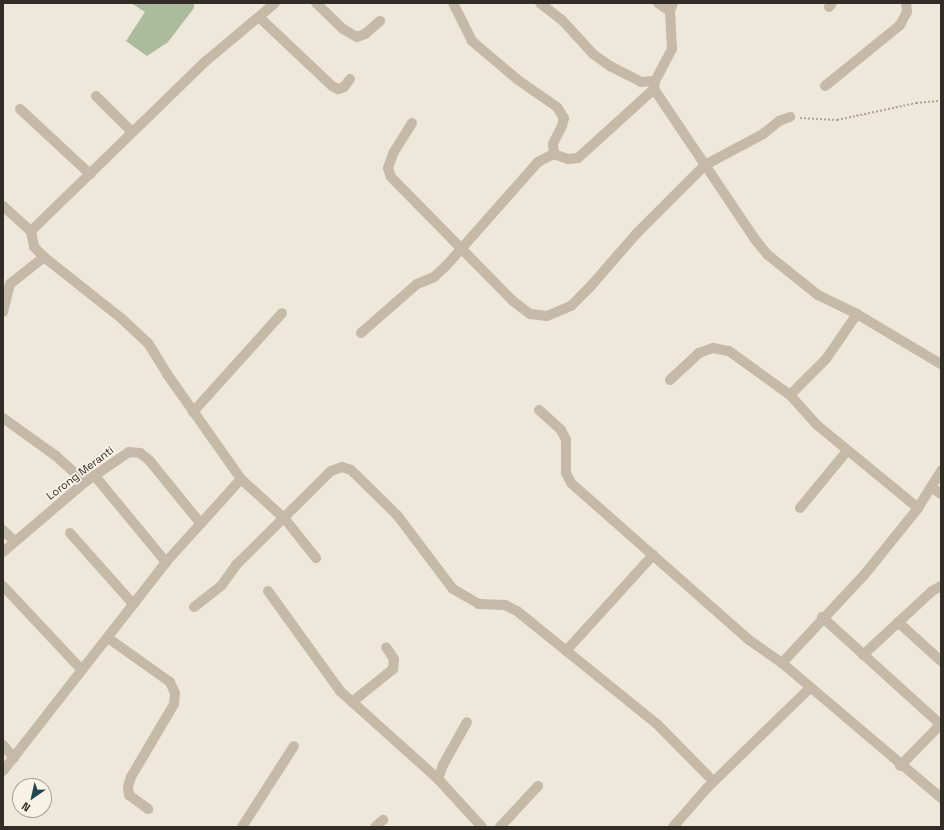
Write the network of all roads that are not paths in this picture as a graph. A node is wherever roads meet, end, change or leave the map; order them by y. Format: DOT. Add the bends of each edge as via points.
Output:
graph roads {
  1 [pos="275,3"];
  2 [pos="316,3"];
  3 [pos="453,3"];
  4 [pos="540,3"];
  5 [pos="658,3"];
  6 [pos="906,3"];
  7 [pos="671,7"];
  8 [pos="259,17"];
  9 [pos="380,21"];
  10 [pos="350,79"];
  11 [pos="654,85"];
  12 [pos="825,86"];
  13 [pos="96,96"];
  14 [pos="20,109"];
  15 [pos="790,117"];
  16 [pos="412,123"];
  17 [pos="132,132"];
  18 [pos="554,154"];
  19 [pos="705,165"];
  20 [pos="90,174"];
  21 [pos="3,206"];
  22 [pos="31,231"];
  23 [pos="463,250"];
  24 [pos="44,257"];
  25 [pos="3,312"];
  26 [pos="282,313"];
  27 [pos="857,314"];
  28 [pos="360,333"];
  29 [pos="941,364"];
  30 [pos="670,380"];
  31 [pos="790,395"];
  32 [pos="539,410"];
  33 [pos="193,412"];
  34 [pos="3,418"];
  35 [pos="847,451"];
  36 [pos="941,471"];
  37 [pos="89,479"];
  38 [pos="241,479"];
  39 [pos="931,487"];
  40 [pos="941,494"];
  41 [pos="800,508"];
  42 [pos="918,508"];
  43 [pos="284,519"];
  44 [pos="201,524"];
  45 [pos="3,530"];
  46 [pos="70,533"];
  47 [pos="14,541"];
  48 [pos="3,552"];
  49 [pos="653,555"];
  50 [pos="316,558"];
  51 [pos="166,562"];
  52 [pos="3,586"];
  53 [pos="941,586"];
  54 [pos="268,591"];
  55 [pos="133,604"];
  56 [pos="194,607"];
  57 [pos="822,617"];
  58 [pos="898,622"];
  59 [pos="108,638"];
  60 [pos="386,647"];
  61 [pos="566,651"];
  62 [pos="863,655"];
  63 [pos="941,662"];
  64 [pos="782,663"];
  65 [pos="82,670"];
  66 [pos="810,688"];
  67 [pos="352,702"];
  68 [pos="468,722"];
  69 [pos="941,724"];
  70 [pos="3,745"];
  71 [pos="294,746"];
  72 [pos="14,758"];
  73 [pos="900,766"];
  74 [pos="3,771"];
  75 [pos="438,779"];
  76 [pos="713,782"];
  77 [pos="538,786"];
  78 [pos="941,798"];
  79 [pos="148,809"];
  80 [pos="383,820"];
  81 [pos="242,827"];
  82 [pos="375,827"];
  83 [pos="482,827"];
  84 [pos="500,827"];
  85 [pos="673,827"];
  1 -- 8 [label="street"];
  2 -- 9 [label="street" via="343,29 357,37 365,34"];
  3 -- 18 [label="street" via="472,41 518,80 557,107 564,118 553,144"];
  4 -- 11 [label="street" via="562,20 593,54 641,82"];
  5 -- 7 [label="street"];
  6 -- 12 [label="street" via="907,12 900,25"];
  7 -- 11 [label="street" via="672,48"];
  8 -- 10 [label="street" via="332,86 338,89"];
  8 -- 17 [label="street" via="206,61"];
  11 -- 18 [label="street" via="582,155 568,159"];
  11 -- 19 [label="street"];
  13 -- 17 [label="street"];
  14 -- 20 [label="street"];
  15 -- 19 [label="street"];
  16 -- 23 [label="street" via="393,154 388,168 391,177"];
  17 -- 20 [label="street"];
  18 -- 23 [label="street" via="538,162 494,210"];
  19 -- 23 [label="street" via="637,233 590,288 571,306 547,316 530,314"];
  19 -- 27 [label="street" via="768,255 818,295"];
  20 -- 22 [label="street"];
  21 -- 22 [label="street"];
  22 -- 24 [label="street" via="34,247"];
  23 -- 28 [label="street" via="434,277 417,284"];
  24 -- 25 [label="street" via="10,284"];
  24 -- 33 [label="street" via="121,318 148,343"];
  26 -- 33 [label="street"];
  27 -- 29 [label="street"];
  27 -- 31 [label="street" via="826,359"];
  30 -- 31 [label="street" via="699,353 713,348 729,351"];
  31 -- 35 [label="street" via="817,425"];
  32 -- 49 [label="street" via="561,430 566,440 566,473 571,483"];
  33 -- 38 [label="street"];
  34 -- 37 [label="street"];
  35 -- 41 [label="street"];
  35 -- 42 [label="street"];
  36 -- 39 [label="street"];
  37 -- 44 [label="street, Lorong Meranti" via="129,452 140,453 149,460"];
  37 -- 47 [label="street, Lorong Meranti"];
  37 -- 51 [label="street"];
  38 -- 43 [label="street"];
  38 -- 44 [label="street"];
  39 -- 40 [label="street"];
  39 -- 42 [label="street"];
  42 -- 57 [label="street" via="865,574"];
  43 -- 50 [label="street"];
  43 -- 56 [label="street" via="236,565 221,586"];
  43 -- 61 [label="street" via="304,495 331,470 342,467 351,470 397,515 453,589 479,604 505,605"];
  44 -- 51 [label="street"];
  45 -- 47 [label="street"];
  46 -- 55 [label="street"];
  47 -- 48 [label="street, Lorong Meranti"];
  49 -- 61 [label="street"];
  49 -- 64 [label="street" via="749,640"];
  51 -- 55 [label="street"];
  52 -- 65 [label="street"];
  53 -- 58 [label="street"];
  54 -- 67 [label="street" via="340,691"];
  55 -- 59 [label="street"];
  57 -- 62 [label="street"];
  57 -- 64 [label="street"];
  58 -- 62 [label="street"];
  58 -- 63 [label="street"];
  59 -- 65 [label="street"];
  59 -- 79 [label="street" via="170,682 175,693 174,704 131,777 128,787 129,795"];
  60 -- 67 [label="street" via="394,659 393,669"];
  61 -- 76 [label="street" via="658,724"];
  62 -- 69 [label="street"];
  64 -- 66 [label="street"];
  65 -- 72 [label="street"];
  66 -- 73 [label="street"];
  66 -- 76 [label="street"];
  67 -- 75 [label="street"];
  68 -- 75 [label="street" via="443,765"];
  69 -- 73 [label="street"];
  70 -- 72 [label="street"];
  71 -- 81 [label="street"];
  72 -- 74 [label="street"];
  73 -- 78 [label="street"];
  75 -- 83 [label="street"];
  76 -- 85 [label="street"];
  77 -- 84 [label="street"];
  80 -- 82 [label="street"];
}
